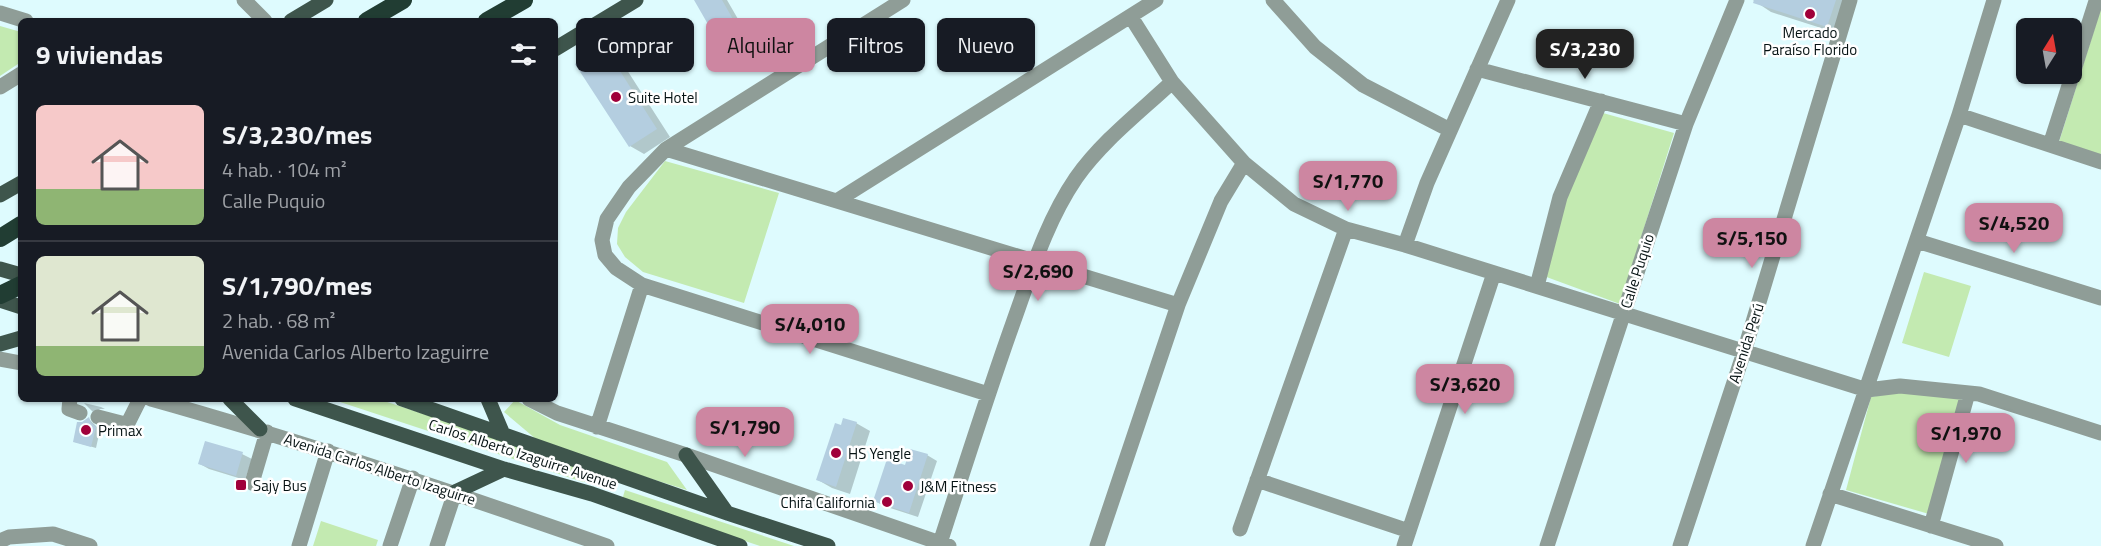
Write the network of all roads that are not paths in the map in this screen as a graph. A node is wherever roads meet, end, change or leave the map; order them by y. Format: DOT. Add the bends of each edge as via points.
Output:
graph roads {
  1 [pos="244,0"];
  2 [pos="326,0"];
  3 [pos="403,0"];
  4 [pos="524,0"];
  5 [pos="636,0"];
  6 [pos="903,0"];
  7 [pos="1156,0"];
  8 [pos="1273,0"];
  9 [pos="1737,0"];
  10 [pos="1850,0"];
  11 [pos="1994,0"];
  12 [pos="2095,0"];
  13 [pos="1504,1"];
  14 [pos="2101,2"];
  15 [pos="0,13"];
  16 [pos="1131,17"];
  17 [pos="262,18"];
  18 [pos="296,18"];
  19 [pos="372,18"];
  20 [pos="492,18"];
  21 [pos="18,19"];
  22 [pos="558,47"];
  23 [pos="1477,69"];
  24 [pos="18,76"];
  25 [pos="1172,82"];
  26 [pos="0,87"];
  27 [pos="1601,101"];
  28 [pos="1959,115"];
  29 [pos="1686,124"];
  30 [pos="1450,130"];
  31 [pos="2050,146"];
  32 [pos="666,149"];
  33 [pos="2101,162"];
  34 [pos="1244,164"];
  35 [pos="18,185"];
  36 [pos="0,195"];
  37 [pos="838,200"];
  38 [pos="18,227"];
  39 [pos="1346,229"];
  40 [pos="0,238"];
  41 [pos="1917,241"];
  42 [pos="1405,245"];
  43 [pos="1035,261"];
  44 [pos="0,269"];
  45 [pos="1494,273"];
  46 [pos="18,274"];
  47 [pos="642,285"];
  48 [pos="18,286"];
  49 [pos="1537,286"];
  50 [pos="0,295"];
  51 [pos="2101,298"];
  52 [pos="0,300"];
  53 [pos="1178,305"];
  54 [pos="18,306"];
  55 [pos="1624,314"];
  56 [pos="18,339"];
  57 [pos="0,344"];
  58 [pos="1744,352"];
  59 [pos="0,359"];
  60 [pos="18,362"];
  61 [pos="1867,390"];
  62 [pos="1968,393"];
  63 [pos="988,394"];
  64 [pos="70,402"];
  65 [pos="138,402"];
  66 [pos="162,402"];
  67 [pos="233,402"];
  68 [pos="304,402"];
  69 [pos="411,402"];
  70 [pos="489,402"];
  71 [pos="535,402"];
  72 [pos="80,413"];
  73 [pos="98,417"];
  74 [pos="597,427"];
  75 [pos="263,431"];
  76 [pos="502,432"];
  77 [pos="2101,433"];
  78 [pos="328,451"];
  79 [pos="686,455"];
  80 [pos="600,468"];
  81 [pos="504,469"];
  82 [pos="413,478"];
  83 [pos="1257,480"];
  84 [pos="252,483"];
  85 [pos="455,492"];
  86 [pos="592,494"];
  87 [pos="1830,494"];
  88 [pos="727,513"];
  89 [pos="1931,526"];
  90 [pos="1240,529"];
  91 [pos="1407,539"];
  92 [pos="0,541"];
  93 [pos="944,544"];
  94 [pos="90,546"];
  95 [pos="299,546"];
  96 [pos="390,546"];
  97 [pos="437,546"];
  98 [pos="607,546"];
  99 [pos="740,546"];
  100 [pos="828,546"];
  101 [pos="1097,546"];
  102 [pos="1547,546"];
  103 [pos="1680,546"];
  104 [pos="1813,546"];
  105 [pos="1996,546"];
  1 -- 17 [label="street"];
  2 -- 18 [label="main road"];
  3 -- 19 [label="highway"];
  4 -- 20 [label="highway"];
  5 -- 22 [label="main road"];
  6 -- 32 [label="street"];
  7 -- 16 [label="street"];
  8 -- 30 [label="street" via="1315,46 1363,85"];
  9 -- 29 [label="street, Calle Puquio"];
  10 -- 58 [label="street, Avenida Perú"];
  11 -- 28 [label="street"];
  12 -- 14 [label="street"];
  12 -- 31 [label="street"];
  13 -- 23 [label="street"];
  15 -- 21 [label="street"];
  16 -- 25 [label="street"];
  16 -- 37 [label="street"];
  23 -- 27 [label="street"];
  23 -- 30 [label="street"];
  24 -- 26 [label="street"];
  25 -- 34 [label="street"];
  25 -- 43 [label="street" via="1077,177 1054,215"];
  27 -- 29 [label="street"];
  27 -- 49 [label="street" via="1560,197"];
  28 -- 31 [label="street"];
  28 -- 41 [label="street"];
  29 -- 55 [label="street, Calle Puquio"];
  30 -- 42 [label="street" via="1426,183"];
  31 -- 33 [label="street"];
  32 -- 37 [label="street"];
  32 -- 47 [label="street" via="629,187 607,219 602,240 605,255 616,268"];
  34 -- 39 [label="street" via="1294,204"];
  34 -- 53 [label="street" via="1221,201"];
  35 -- 36 [label="main road"];
  37 -- 43 [label="street"];
  38 -- 40 [label="highway"];
  39 -- 42 [label="street"];
  39 -- 83 [label="street"];
  41 -- 51 [label="street"];
  41 -- 61 [label="street"];
  42 -- 45 [label="street"];
  43 -- 53 [label="street"];
  43 -- 63 [label="street"];
  44 -- 46 [label="main road"];
  45 -- 49 [label="street"];
  45 -- 91 [label="street"];
  47 -- 63 [label="street"];
  47 -- 74 [label="street"];
  48 -- 50 [label="highway"];
  49 -- 55 [label="street"];
  52 -- 54 [label="main road"];
  53 -- 101 [label="street"];
  55 -- 58 [label="street"];
  55 -- 102 [label="street, Calle Puquio"];
  56 -- 57 [label="main road"];
  58 -- 61 [label="street"];
  58 -- 103 [label="street, Avenida Perú"];
  59 -- 60 [label="street"];
  61 -- 62 [label="street" via="1900,386"];
  61 -- 87 [label="street"];
  62 -- 77 [label="street"];
  62 -- 89 [label="street"];
  63 -- 93 [label="street"];
  64 -- 72 [label="street" via="69,409"];
  65 -- 73 [label="street" via="128,423"];
  66 -- 75 [label="street, Avenida Carlos Alberto Izaguirre"];
  67 -- 75 [label="main road"];
  68 -- 81 [label="main road, Carlos Alberto Izaguirre Avenue"];
  69 -- 76 [label="main road, Carlos Alberto Izaguirre Avenue"];
  70 -- 76 [label="main road"];
  71 -- 74 [label="street"];
  74 -- 79 [label="street"];
  75 -- 78 [label="street, Avenida Carlos Alberto Izaguirre"];
  75 -- 84 [label="street"];
  76 -- 80 [label="main road, Carlos Alberto Izaguirre Avenue"];
  78 -- 82 [label="street, Avenida Carlos Alberto Izaguirre"];
  78 -- 95 [label="street"];
  79 -- 88 [label="main road"];
  79 -- 93 [label="street"];
  80 -- 86 [label="main road" via="603,487"];
  80 -- 88 [label="main road, Carlos Alberto Izaguirre Avenue"];
  81 -- 85 [label="main road"];
  81 -- 86 [label="main road, Carlos Alberto Izaguirre Avenue"];
  82 -- 85 [label="street, Avenida Carlos Alberto Izaguirre"];
  82 -- 96 [label="street"];
  83 -- 90 [label="street"];
  83 -- 91 [label="street"];
  85 -- 97 [label="street"];
  85 -- 98 [label="street, Avenida Carlos Alberto Izaguirre"];
  86 -- 99 [label="main road, Carlos Alberto Izaguirre Avenue"];
  87 -- 89 [label="street"];
  87 -- 104 [label="street"];
  88 -- 100 [label="main road, Carlos Alberto Izaguirre Avenue"];
  89 -- 105 [label="street"];
  92 -- 94 [label="street" via="53,534"];
}
